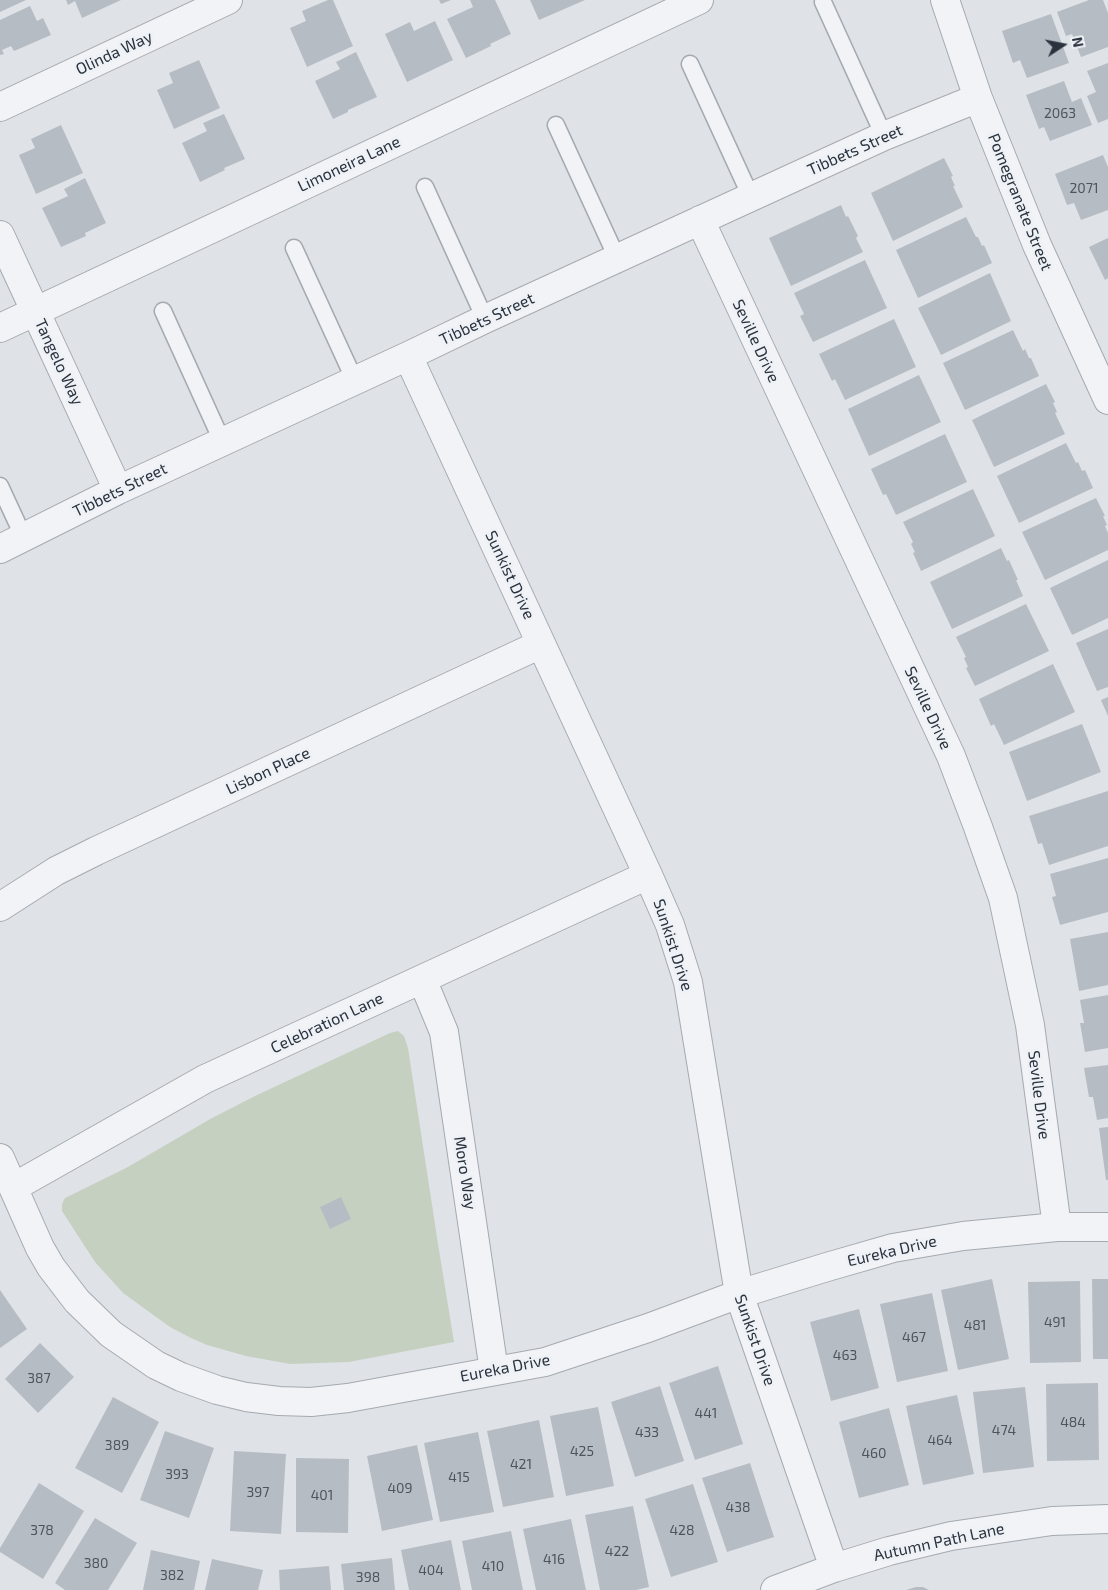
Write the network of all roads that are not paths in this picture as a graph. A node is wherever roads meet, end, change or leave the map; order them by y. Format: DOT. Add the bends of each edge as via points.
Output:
graph roads {
  1 [pos="699,0"];
  2 [pos="945,0"];
  3 [pos="217,2"];
  4 [pos="823,2"];
  5 [pos="690,64"];
  6 [pos="978,98"];
  7 [pos="0,107"];
  8 [pos="556,125"];
  9 [pos="884,136"];
  10 [pos="425,187"];
  11 [pos="751,197"];
  12 [pos="700,220"];
  13 [pos="0,235"];
  14 [pos="294,248"];
  15 [pos="617,258"];
  16 [pos="36,312"];
  17 [pos="163,312"];
  18 [pos="485,318"];
  19 [pos="0,328"];
  20 [pos="408,356"];
  21 [pos="355,380"];
  22 [pos="1108,400"];
  23 [pos="222,441"];
  24 [pos="0,486"];
  25 [pos="118,490"];
  26 [pos="24,538"];
  27 [pos="0,549"];
  28 [pos="541,644"];
  29 [pos="648,875"];
  30 [pos="0,907"];
  31 [pos="422,979"];
  32 [pos="0,1158"];
  33 [pos="14,1186"];
  34 [pos="1057,1227"];
  35 [pos="1108,1228"];
  36 [pos="739,1294"];
  37 [pos="494,1370"];
  38 [pos="1108,1519"];
  39 [pos="834,1568"];
  40 [pos="774,1590"];
  1 -- 16 [label="street, Limoneira Lane"];
  2 -- 6 [label="street, Pomegranate Street"];
  3 -- 7 [label="street, Olinda Way"];
  4 -- 9 [label="lane"];
  5 -- 11 [label="lane"];
  6 -- 9 [label="street, Tibbets Street"];
  6 -- 22 [label="street, Pomegranate Street" via="1037,245"];
  8 -- 15 [label="lane"];
  9 -- 11 [label="street, Tibbets Street"];
  10 -- 18 [label="lane"];
  11 -- 12 [label="street, Tibbets Street"];
  12 -- 15 [label="street, Tibbets Street"];
  12 -- 34 [label="street, Seville Drive" via="952,756 978,827 1003,898 1030,1025"];
  13 -- 16 [label="street, Tangelo Way"];
  14 -- 21 [label="lane"];
  15 -- 18 [label="street, Tibbets Street"];
  16 -- 19 [label="street, Limoneira Lane"];
  16 -- 25 [label="street, Tangelo Way"];
  17 -- 23 [label="lane"];
  18 -- 20 [label="street, Tibbets Street"];
  20 -- 21 [label="street, Tibbets Street"];
  20 -- 28 [label="street, Sunkist Drive"];
  21 -- 23 [label="street, Tibbets Street"];
  23 -- 25 [label="street, Tibbets Street"];
  24 -- 26 [label="lane"];
  25 -- 26 [label="street, Tibbets Street"];
  26 -- 27 [label="street, Tibbets Street"];
  28 -- 29 [label="street, Sunkist Drive"];
  28 -- 30 [label="street, Lisbon Place" via="96,851 56,871"];
  29 -- 31 [label="street, Celebration Lane"];
  29 -- 36 [label="street, Sunkist Drive" via="670,925 688,982"];
  31 -- 33 [label="street, Celebration Lane" via="206,1080"];
  31 -- 37 [label="street, Moro Way" via="444,1032"];
  32 -- 33 [label="street, Eureka Drive"];
  33 -- 37 [label="street, Eureka Drive" via="40,1248 77,1301 111,1334 136,1352 156,1365 201,1385 279,1402 320,1402"];
  34 -- 35 [label="street, Eureka Drive"];
  34 -- 36 [label="street, Eureka Drive" via="963,1236 893,1248"];
  36 -- 37 [label="street, Eureka Drive" via="562,1357"];
  36 -- 39 [label="street, Sunkist Drive"];
  38 -- 39 [label="street, Autumn Path Lane" via="1052,1521 951,1536 889,1550"];
  39 -- 40 [label="street, Autumn Path Lane"];
}
